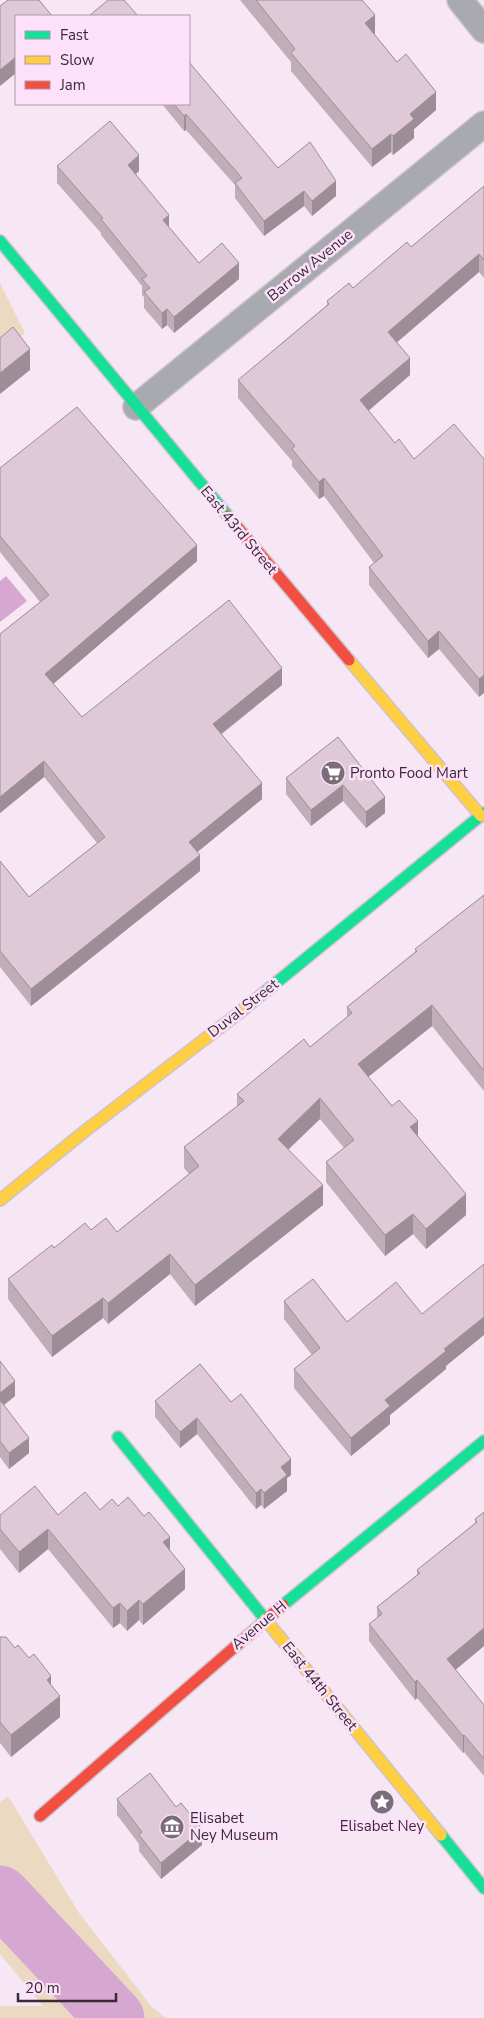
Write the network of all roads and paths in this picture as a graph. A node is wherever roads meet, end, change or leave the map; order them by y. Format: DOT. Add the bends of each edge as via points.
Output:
graph roads {
  1 [pos="460,0"];
  2 [pos="484,30"];
  3 [pos="484,124"];
  4 [pos="0,241"];
  5 [pos="136,407"];
  6 [pos="482,815"];
  7 [pos="0,1200"];
  8 [pos="118,1437"];
  9 [pos="484,1441"];
  10 [pos="266,1619"];
  11 [pos="40,1816"];
  12 [pos="484,1888"];
  1 -- 2 [label="street"];
  3 -- 5 [label="street, Barrow Avenue"];
  4 -- 5 [label="street, East 43rd Street"];
  5 -- 6 [label="street, East 43rd Street"];
  6 -- 7 [label="street, Duval Street" via="264,993 85,1130"];
  8 -- 10 [label="street, East 44th Street"];
  9 -- 10 [label="street, Avenue H"];
  10 -- 11 [label="street, Avenue H"];
  10 -- 12 [label="street, East 44th Street"];
}
